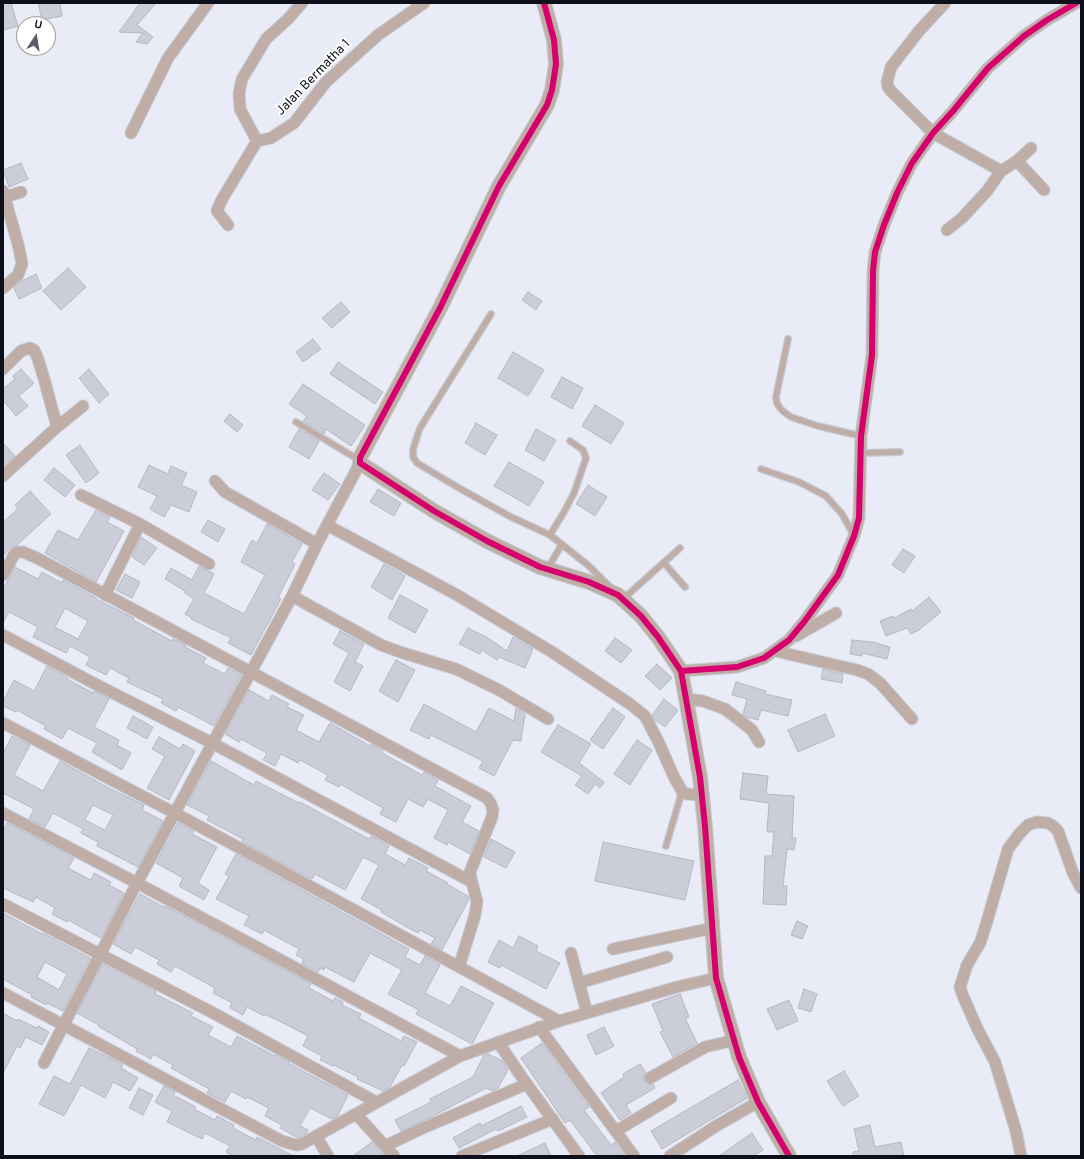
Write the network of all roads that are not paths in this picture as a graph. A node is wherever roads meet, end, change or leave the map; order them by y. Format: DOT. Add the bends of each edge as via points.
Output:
graph roads {
  1 [pos="208,3"];
  2 [pos="302,3"];
  3 [pos="424,3"];
  4 [pos="544,3"];
  5 [pos="945,3"];
  6 [pos="1076,3"];
  7 [pos="131,133"];
  8 [pos="933,133"];
  9 [pos="257,140"];
  10 [pos="1030,148"];
  11 [pos="1016,161"];
  12 [pos="1001,171"];
  13 [pos="1044,190"];
  14 [pos="21,192"];
  15 [pos="4,194"];
  16 [pos="228,225"];
  17 [pos="947,230"];
  18 [pos="3,288"];
  19 [pos="491,314"];
  20 [pos="788,339"];
  21 [pos="3,369"];
  22 [pos="83,406"];
  23 [pos="296,422"];
  24 [pos="57,427"];
  25 [pos="861,436"];
  26 [pos="570,441"];
  27 [pos="900,452"];
  28 [pos="861,453"];
  29 [pos="360,462"];
  30 [pos="761,469"];
  31 [pos="3,476"];
  32 [pos="215,481"];
  33 [pos="81,495"];
  34 [pos="140,524"];
  35 [pos="327,525"];
  36 [pos="550,535"];
  37 [pos="854,536"];
  38 [pos="317,544"];
  39 [pos="562,544"];
  40 [pos="680,548"];
  41 [pos="664,563"];
  42 [pos="209,564"];
  43 [pos="547,569"];
  44 [pos="3,575"];
  45 [pos="684,587"];
  46 [pos="105,595"];
  47 [pos="292,596"];
  48 [pos="620,597"];
  49 [pos="836,613"];
  50 [pos="3,635"];
  51 [pos="789,640"];
  52 [pos="775,651"];
  53 [pos="681,671"];
  54 [pos="251,672"];
  55 [pos="686,700"];
  56 [pos="548,719"];
  57 [pos="912,719"];
  58 [pos="3,724"];
  59 [pos="758,742"];
  60 [pos="212,743"];
  61 [pos="682,791"];
  62 [pos="702,795"];
  63 [pos="3,813"];
  64 [pos="175,813"];
  65 [pos="666,846"];
  66 [pos="472,882"];
  67 [pos="137,883"];
  68 [pos="1081,888"];
  69 [pos="3,904"];
  70 [pos="712,928"];
  71 [pos="613,949"];
  72 [pos="571,953"];
  73 [pos="99,955"];
  74 [pos="667,957"];
  75 [pos="459,967"];
  76 [pos="716,978"];
  77 [pos="579,983"];
  78 [pos="3,993"];
  79 [pos="587,1013"];
  80 [pos="559,1021"];
  81 [pos="64,1024"];
  82 [pos="539,1027"];
  83 [pos="735,1040"];
  84 [pos="498,1042"];
  85 [pos="460,1056"];
  86 [pos="44,1062"];
  87 [pos="650,1078"];
  88 [pos="527,1084"];
  89 [pos="671,1098"];
  90 [pos="376,1102"];
  91 [pos="758,1102"];
  92 [pos="356,1114"];
  93 [pos="553,1118"];
  94 [pos="616,1131"];
  95 [pos="316,1136"];
  96 [pos="385,1146"];
  97 [pos="576,1155"];
  98 [pos="328,1156"];
  99 [pos="394,1156"];
  100 [pos="462,1156"];
  101 [pos="634,1156"];
  102 [pos="670,1156"];
  103 [pos="789,1156"];
  104 [pos="1021,1156"];
  1 -- 7 [label="street" via="168,58"];
  2 -- 9 [label="street" via="266,39 242,79 239,93 240,109"];
  3 -- 9 [label="street, Jalan Bermatha 1" via="378,34 326,82 294,122 271,138"];
  4 -- 29 [label="street" via="554,40 556,64 547,105 499,186 440,308"];
  5 -- 8 [label="street" via="891,67 887,82 891,91"];
  6 -- 8 [label="street" via="1047,20 988,68"];
  8 -- 12 [label="street"];
  8 -- 25 [label="street" via="912,163 897,193 875,252 872,286 872,355"];
  9 -- 16 [label="street" via="217,211"];
  10 -- 11 [label="street"];
  11 -- 12 [label="street"];
  11 -- 13 [label="street"];
  12 -- 17 [label="street" via="987,191"];
  14 -- 15 [label="street"];
  15 -- 18 [label="street" via="22,264 18,275"];
  19 -- 36 [label="lane" via="420,428 413,457 417,463 459,488"];
  20 -- 25 [label="lane" via="776,403 791,417"];
  21 -- 24 [label="street" via="21,351 26,348 34,350"];
  22 -- 24 [label="street"];
  23 -- 29 [label="lane"];
  24 -- 31 [label="street"];
  25 -- 28 [label="street"];
  26 -- 36 [label="lane" via="584,450 586,458 574,493"];
  27 -- 28 [label="lane"];
  28 -- 37 [label="street" via="859,518"];
  29 -- 35 [label="street"];
  29 -- 43 [label="street" via="434,511 481,538"];
  30 -- 37 [label="lane" via="799,482 826,496 842,514"];
  32 -- 38 [label="street" via="225,492"];
  33 -- 34 [label="street"];
  34 -- 42 [label="street"];
  34 -- 46 [label="street"];
  35 -- 38 [label="street"];
  35 -- 61 [label="street" via="457,595 552,652 630,704 645,716"];
  36 -- 39 [label="lane"];
  37 -- 51 [label="street" via="838,575"];
  38 -- 47 [label="street"];
  39 -- 43 [label="lane"];
  39 -- 48 [label="lane"];
  40 -- 41 [label="lane"];
  41 -- 45 [label="lane"];
  41 -- 48 [label="lane"];
  43 -- 48 [label="street" via="588,582"];
  44 -- 46 [label="street" via="15,553 23,552"];
  46 -- 54 [label="street"];
  47 -- 54 [label="street"];
  47 -- 56 [label="street" via="381,644 456,669 499,690"];
  48 -- 53 [label="street" via="641,616"];
  49 -- 51 [label="street"];
  50 -- 60 [label="street"];
  51 -- 52 [label="street"];
  52 -- 53 [label="street" via="764,658 737,667"];
  52 -- 57 [label="street" via="868,674 880,683"];
  53 -- 55 [label="street"];
  54 -- 60 [label="street"];
  54 -- 66 [label="street" via="487,798 493,810 492,817 470,872"];
  55 -- 59 [label="street" via="703,701 725,709 752,730"];
  55 -- 62 [label="street"];
  58 -- 64 [label="street"];
  60 -- 64 [label="street"];
  60 -- 66 [label="street"];
  61 -- 62 [label="street" via="686,794"];
  61 -- 65 [label="lane"];
  62 -- 70 [label="street"];
  63 -- 67 [label="street"];
  64 -- 67 [label="street"];
  64 -- 75 [label="street"];
  66 -- 75 [label="street" via="477,901 475,916"];
  67 -- 73 [label="street"];
  67 -- 85 [label="street"];
  68 -- 104 [label="street" via="1054,826 1037,822 1028,825 1008,849 980,943 967,965 960,987 995,1062"];
  69 -- 73 [label="street"];
  70 -- 71 [label="street"];
  70 -- 76 [label="street"];
  72 -- 77 [label="street"];
  73 -- 81 [label="street"];
  73 -- 90 [label="street" via="217,1015"];
  74 -- 77 [label="street"];
  75 -- 80 [label="street"];
  76 -- 79 [label="street" via="677,986"];
  76 -- 83 [label="street"];
  77 -- 79 [label="street"];
  78 -- 81 [label="street"];
  79 -- 80 [label="street"];
  80 -- 82 [label="street"];
  81 -- 86 [label="street"];
  81 -- 95 [label="street" via="282,1141 296,1145"];
  82 -- 84 [label="street"];
  82 -- 94 [label="street"];
  83 -- 87 [label="street" via="705,1047"];
  83 -- 91 [label="street" via="739,1057"];
  84 -- 85 [label="street"];
  84 -- 88 [label="street"];
  85 -- 90 [label="street"];
  88 -- 93 [label="street"];
  88 -- 96 [label="street"];
  89 -- 94 [label="street"];
  90 -- 92 [label="street"];
  91 -- 102 [label="street"];
  91 -- 103 [label="street"];
  92 -- 95 [label="street"];
  92 -- 96 [label="street"];
  93 -- 97 [label="street"];
  93 -- 100 [label="street"];
  94 -- 101 [label="street"];
  95 -- 98 [label="street"];
  96 -- 99 [label="street"];
}
